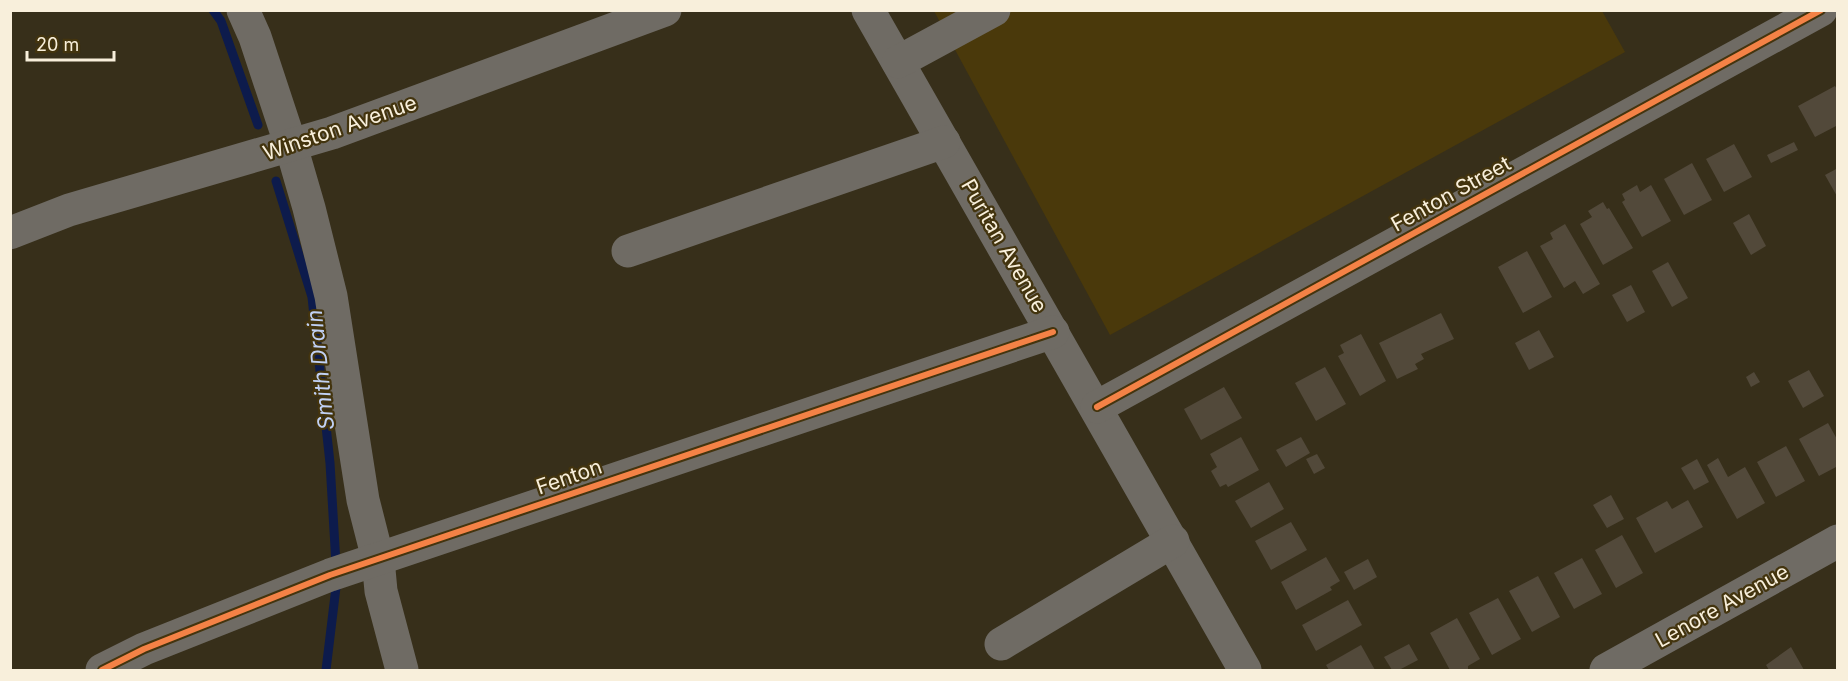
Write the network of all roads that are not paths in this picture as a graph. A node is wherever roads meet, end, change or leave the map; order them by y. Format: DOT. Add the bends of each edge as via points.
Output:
graph roads {
  1 [pos="243,10"];
  2 [pos="665,10"];
  3 [pos="868,10"];
  4 [pos="994,10"];
  5 [pos="1821,10"];
  6 [pos="898,62"];
  7 [pos="944,142"];
  8 [pos="291,146"];
  9 [pos="10,233"];
  10 [pos="628,251"];
  11 [pos="1053,332"];
  12 [pos="1097,407"];
  13 [pos="1173,541"];
  14 [pos="1838,541"];
  15 [pos="378,559"];
  16 [pos="1001,644"];
  17 [pos="102,670"];
  18 [pos="402,670"];
  19 [pos="1245,670"];
  20 [pos="1606,670"];
  1 -- 8 [label="street"];
  2 -- 8 [label="street, Winston Avenue"];
  3 -- 6 [label="street, Puritan Avenue"];
  4 -- 6 [label="street"];
  5 -- 12 [label="street, Fenton Street"];
  6 -- 7 [label="street, Puritan Avenue"];
  7 -- 10 [label="street"];
  7 -- 11 [label="street, Puritan Avenue"];
  8 -- 9 [label="street, Winston Avenue" via="69,210"];
  8 -- 15 [label="street" via="331,296 363,500"];
  11 -- 12 [label="street, Puritan Avenue"];
  11 -- 15 [label="street, Fenton"];
  12 -- 13 [label="street, Puritan Avenue"];
  13 -- 16 [label="street"];
  13 -- 19 [label="street, Puritan Avenue"];
  14 -- 20 [label="street, Lenore Avenue"];
  15 -- 17 [label="street, Fenton" via="195,628"];
  15 -- 18 [label="street" via="381,591"];
}
